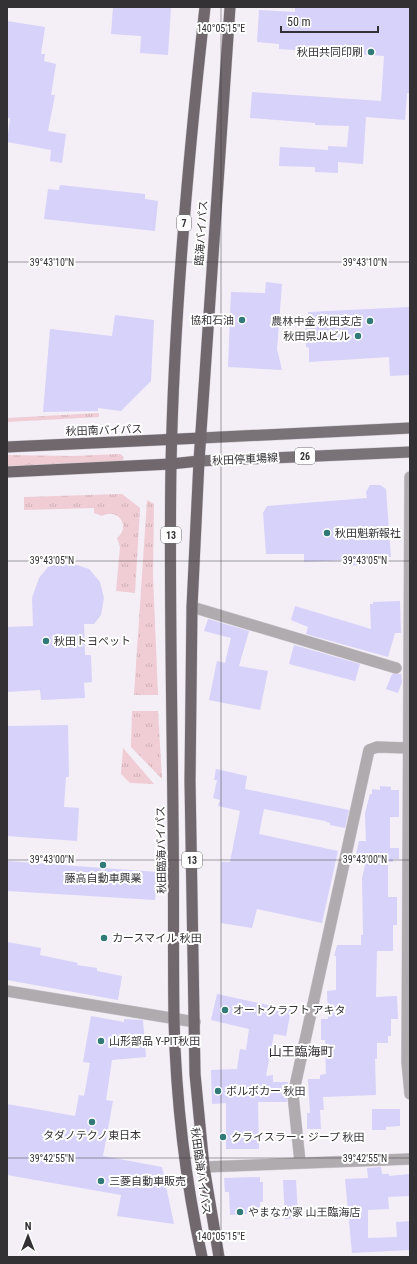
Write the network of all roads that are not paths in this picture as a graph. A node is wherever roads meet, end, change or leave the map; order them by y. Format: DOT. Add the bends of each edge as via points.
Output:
graph roads {
  1 [pos="205,7"];
  2 [pos="230,7"];
  3 [pos="410,428"];
  4 [pos="201,438"];
  5 [pos="172,440"];
  6 [pos="7,447"];
  7 [pos="410,452"];
  8 [pos="199,461"];
  9 [pos="171,464"];
  10 [pos="7,472"];
  11 [pos="410,477"];
  12 [pos="192,607"];
  13 [pos="396,668"];
  14 [pos="408,748"];
  15 [pos="7,991"];
  16 [pos="174,1019"];
  17 [pos="195,1022"];
  18 [pos="410,1094"];
  19 [pos="410,1159"];
  20 [pos="300,1162"];
  21 [pos="204,1167"];
  22 [pos="202,1257"];
  23 [pos="219,1257"];
  1 -- 5 [label="highway, 臨海バイパス / 7" via="192,121 178,297"];
  2 -- 4 [label="highway, 臨海バイパス"];
  3 -- 4 [label="main road, 秋田停車場線 / 26"];
  4 -- 5 [label="highway, 秋田南バイパス"];
  4 -- 8 [label="highway, 臨海バイパス / 13"];
  5 -- 6 [label="highway, 秋田南バイパス"];
  5 -- 9 [label="highway, 秋田臨海バイパス / 13"];
  7 -- 8 [label="main road, 秋田停車場線 / 26"];
  8 -- 9 [label="highway"];
  8 -- 12 [label="highway, 秋田臨海バイパス / 13"];
  9 -- 10 [label="highway"];
  9 -- 16 [label="highway, 秋田臨海バイパス / 13"];
  11 -- 14 [label="street"];
  12 -- 13 [label="street"];
  12 -- 17 [label="highway, 秋田臨海バイパス / 13" via="190,781"];
  14 -- 18 [label="street" via="407,1062"];
  14 -- 20 [label="street" via="377,747 369,750 293,1094"];
  15 -- 16 [label="street"];
  16 -- 17 [label="street"];
  16 -- 22 [label="highway, 秋田臨海バイパス / 13" via="181,1130"];
  17 -- 21 [label="highway, 秋田臨海バイパス / 13" via="195,1074"];
  19 -- 20 [label="street"];
  20 -- 21 [label="street"];
  21 -- 23 [label="highway, 秋田臨海バイパス / 13"];
}
